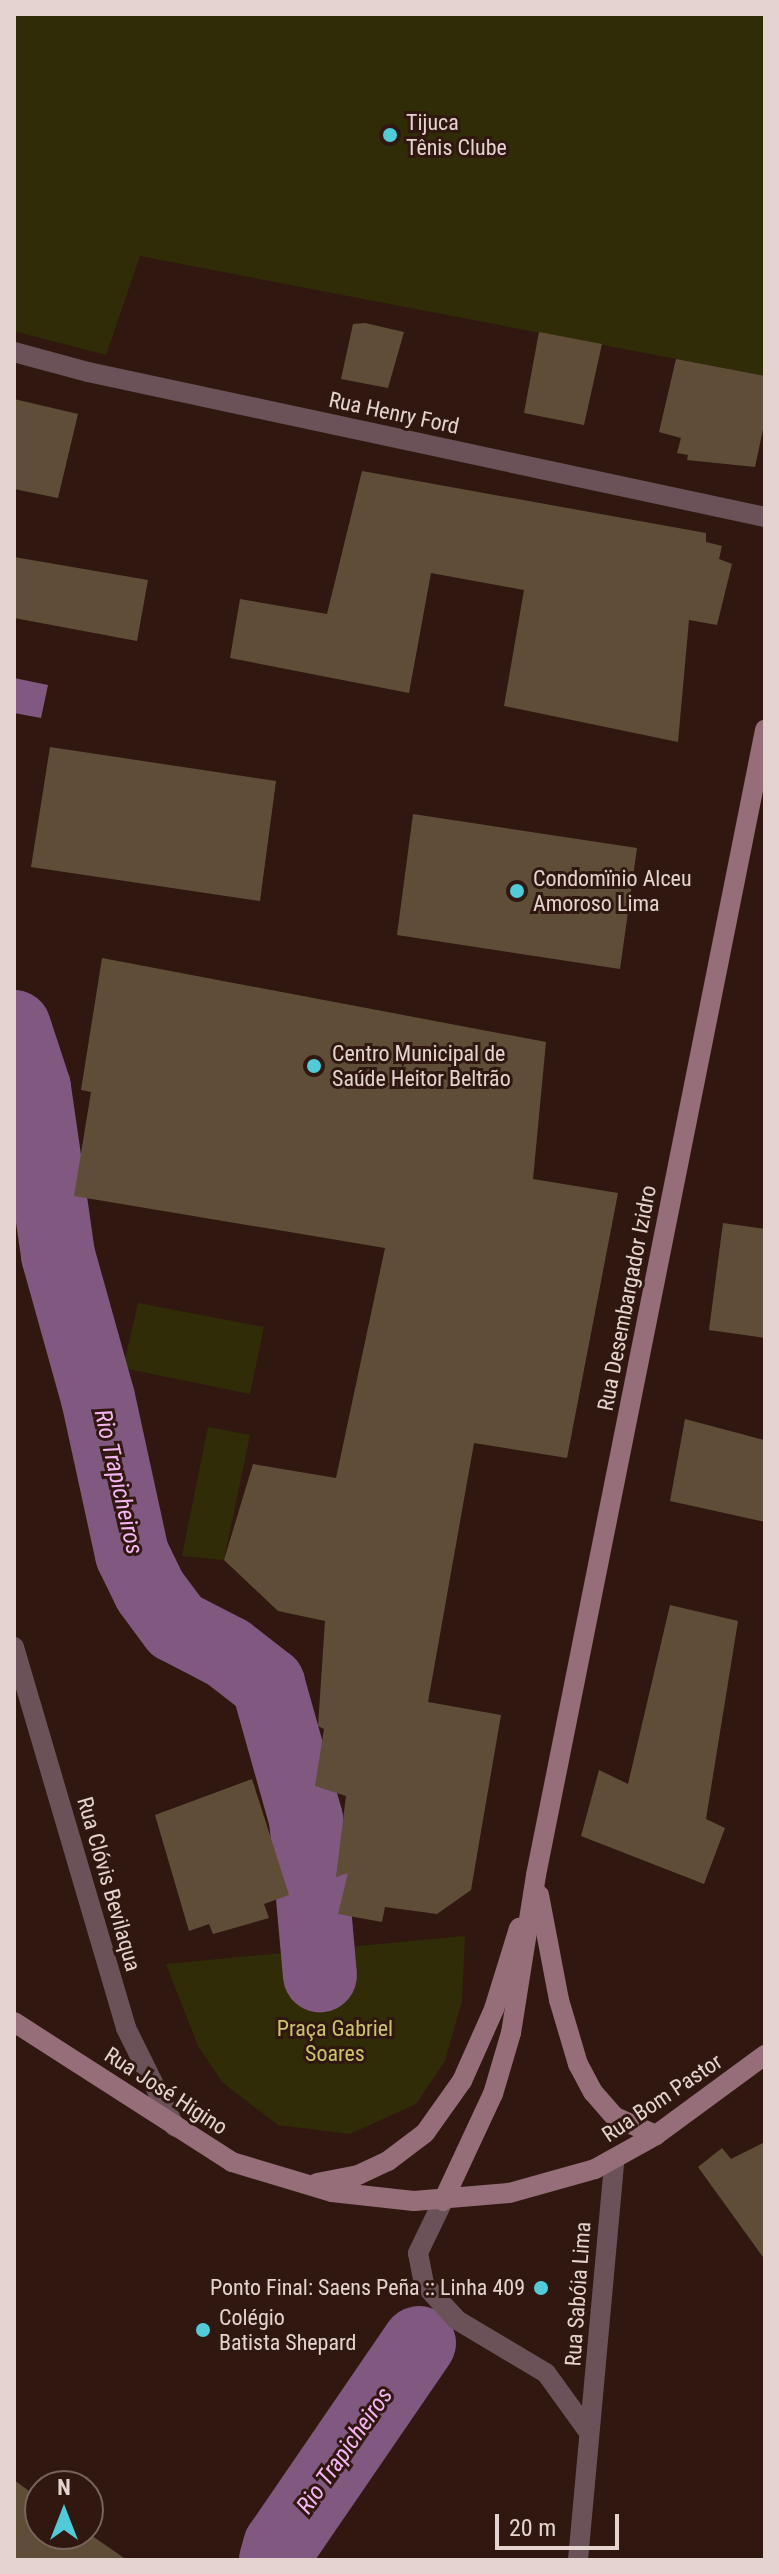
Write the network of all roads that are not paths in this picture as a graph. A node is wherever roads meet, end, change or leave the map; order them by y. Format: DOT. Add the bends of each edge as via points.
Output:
graph roads {
  1 [pos="14,352"];
  2 [pos="765,517"];
  3 [pos="765,730"];
  4 [pos="14,1647"];
  5 [pos="536,1875"];
  6 [pos="14,2022"];
  7 [pos="765,2055"];
  8 [pos="175,2127"];
  9 [pos="656,2135"];
  10 [pos="614,2161"];
  11 [pos="299,2184"];
  12 [pos="443,2201"];
  13 [pos="588,2431"];
  14 [pos="578,2560"];
  1 -- 2 [label="street, Rua Henry Ford"];
  3 -- 5 [label="street, Rua Desembargador Izidro"];
  4 -- 8 [label="street, Rua Clóvis Bevilaqua" via="126,2028"];
  5 -- 9 [label="street" via="559,2000 578,2064 615,2117"];
  5 -- 11 [label="street, Rua Desembargador Izidro" via="494,2009 462,2081 425,2133 388,2161 358,2175"];
  5 -- 12 [label="street, Rua Desembargador Izidro" via="511,2033 493,2094"];
  6 -- 8 [label="street, Rua José Higino"];
  7 -- 9 [label="street, Rua Bom Pastor"];
  8 -- 11 [label="street, Rua José Higino" via="232,2162"];
  9 -- 10 [label="street, Rua Bom Pastor"];
  10 -- 12 [label="street, Rua Bom Pastor" via="509,2193"];
  10 -- 13 [label="street, Rua Sabóia Lima"];
  11 -- 12 [label="street, Rua Bom Pastor" via="362,2197"];
  12 -- 13 [label="street, Rua Sabóia Lima" via="418,2253 424,2284 457,2320 546,2373"];
  13 -- 14 [label="street, Rua Sabóia Lima"];
}
